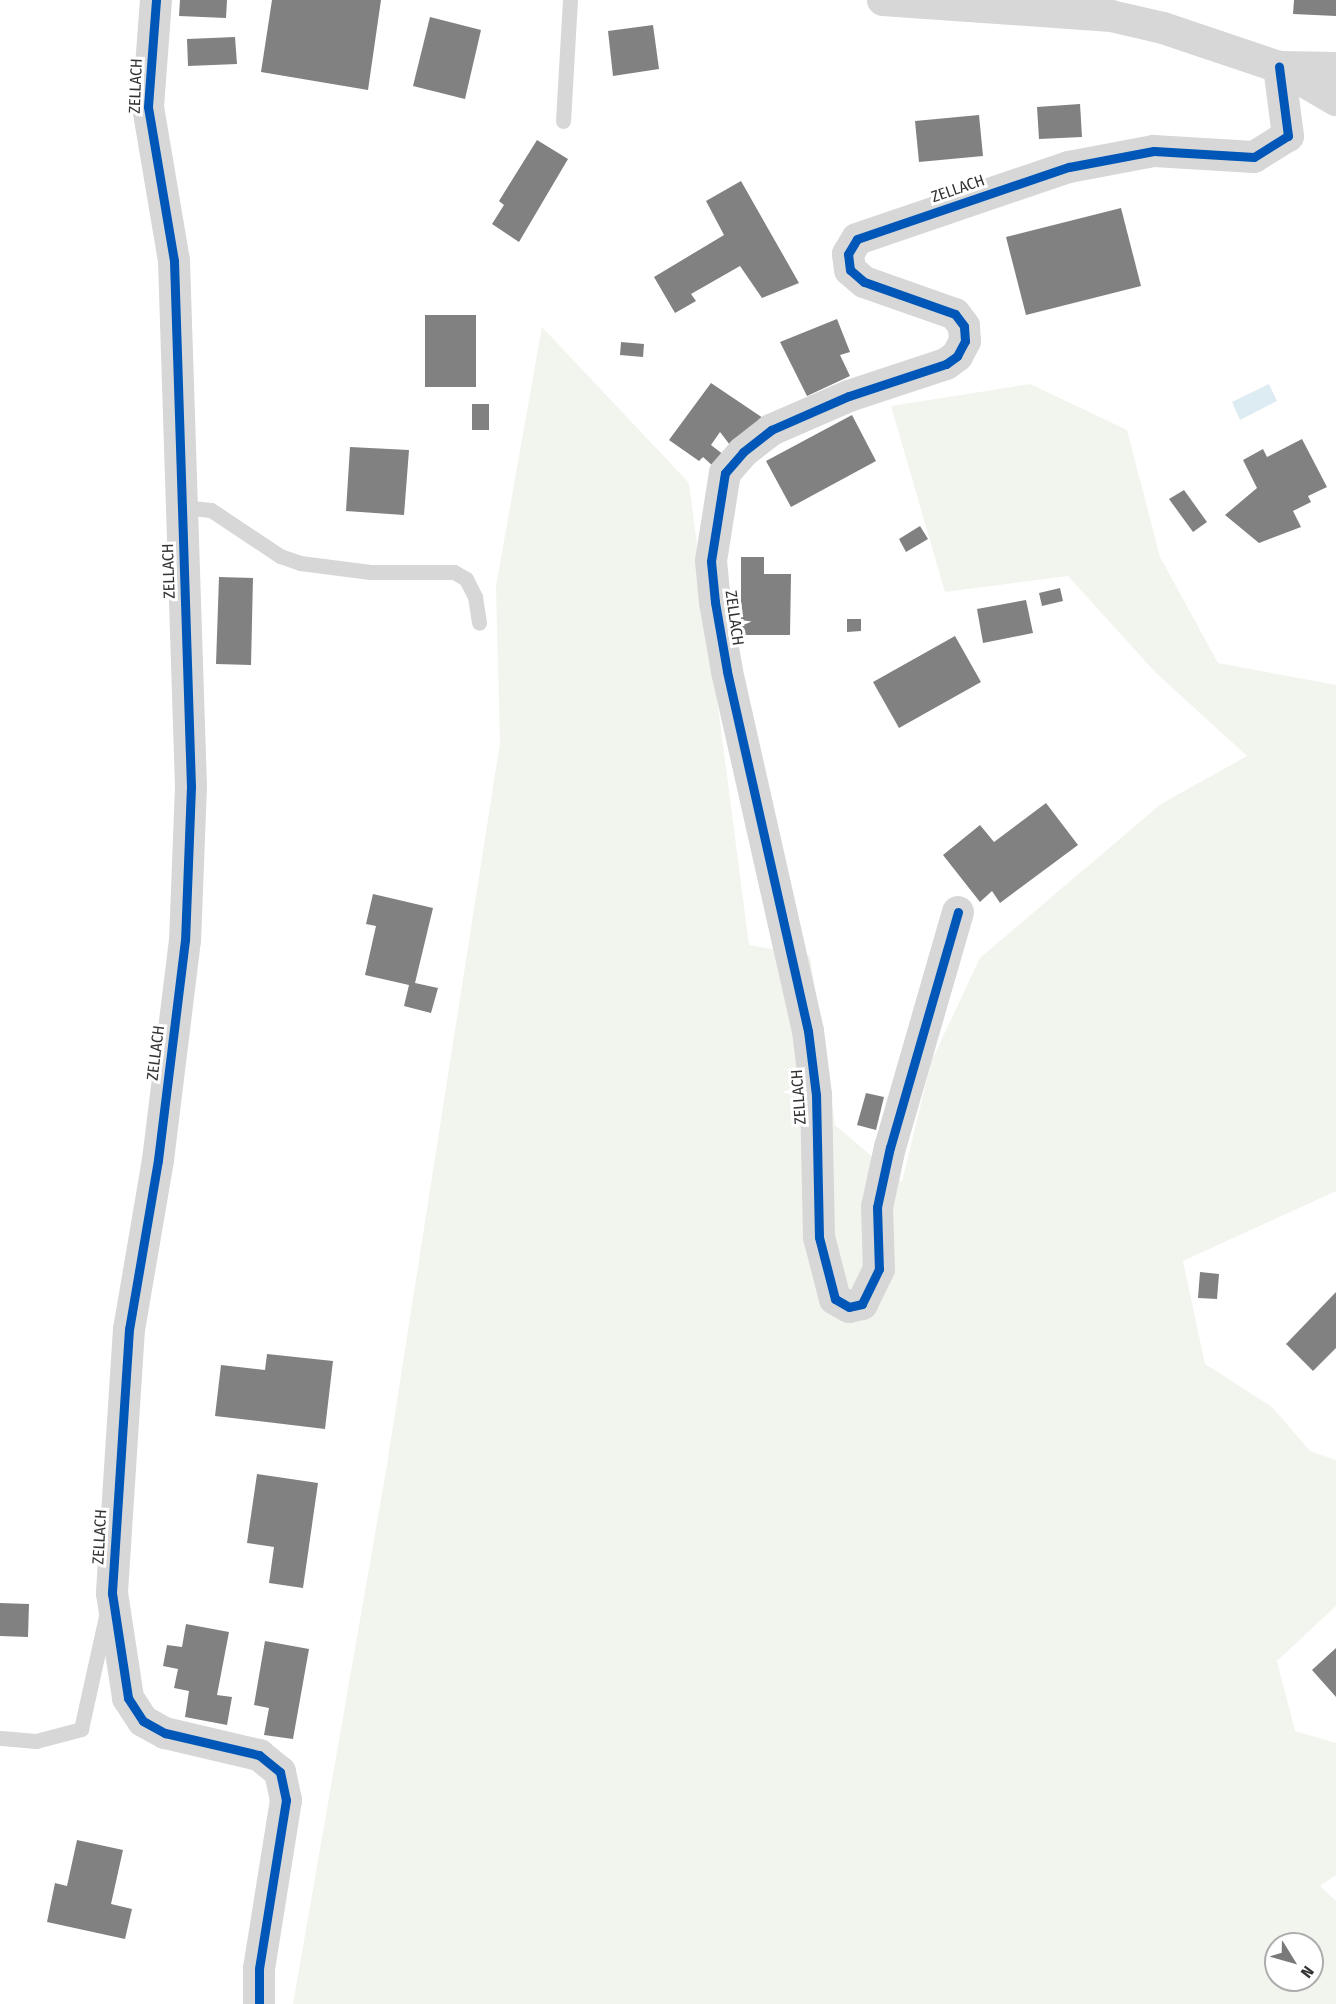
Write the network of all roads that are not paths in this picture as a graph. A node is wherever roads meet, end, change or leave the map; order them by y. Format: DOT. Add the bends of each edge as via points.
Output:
graph roads {
  1 [pos="156,0"];
  2 [pos="570,0"];
  3 [pos="883,0"];
  4 [pos="1279,67"];
  5 [pos="1336,68"];
  6 [pos="1336,100"];
  7 [pos="563,121"];
  8 [pos="182,507"];
  9 [pos="479,623"];
  10 [pos="958,912"];
  11 [pos="112,1593"];
  12 [pos="1,1738"];
  13 [pos="259,2004"];
  1 -- 8 [label="street, ZELLACH" via="148,107 174,261"];
  2 -- 7 [label="lane"];
  3 -- 4 [label="street" via="1111,16 1163,28"];
  4 -- 5 [label="street"];
  4 -- 6 [label="street"];
  4 -- 10 [label="street, ZELLACH" via="1288,136 1254,157 1154,151 1069,166 857,239 848,254 850,270 864,282 955,314 964,326 965,341 957,356 946,364 849,396 771,430 743,452 725,473 711,561 715,602 808,1031 816,1095 819,1237 835,1299 849,1306 862,1304 879,1269 877,1207 890,1147"];
  8 -- 9 [label="lane" via="211,510 280,556 300,563 370,572 454,572 466,579 475,597"];
  8 -- 11 [label="street, ZELLACH" via="191,786 185,940 158,1160 129,1329"];
  11 -- 12 [label="lane" via="81,1729 36,1741"];
  11 -- 13 [label="street, ZELLACH" via="128,1698 143,1721 165,1733 259,1755 280,1772 286,1800 258,1969"];
}
